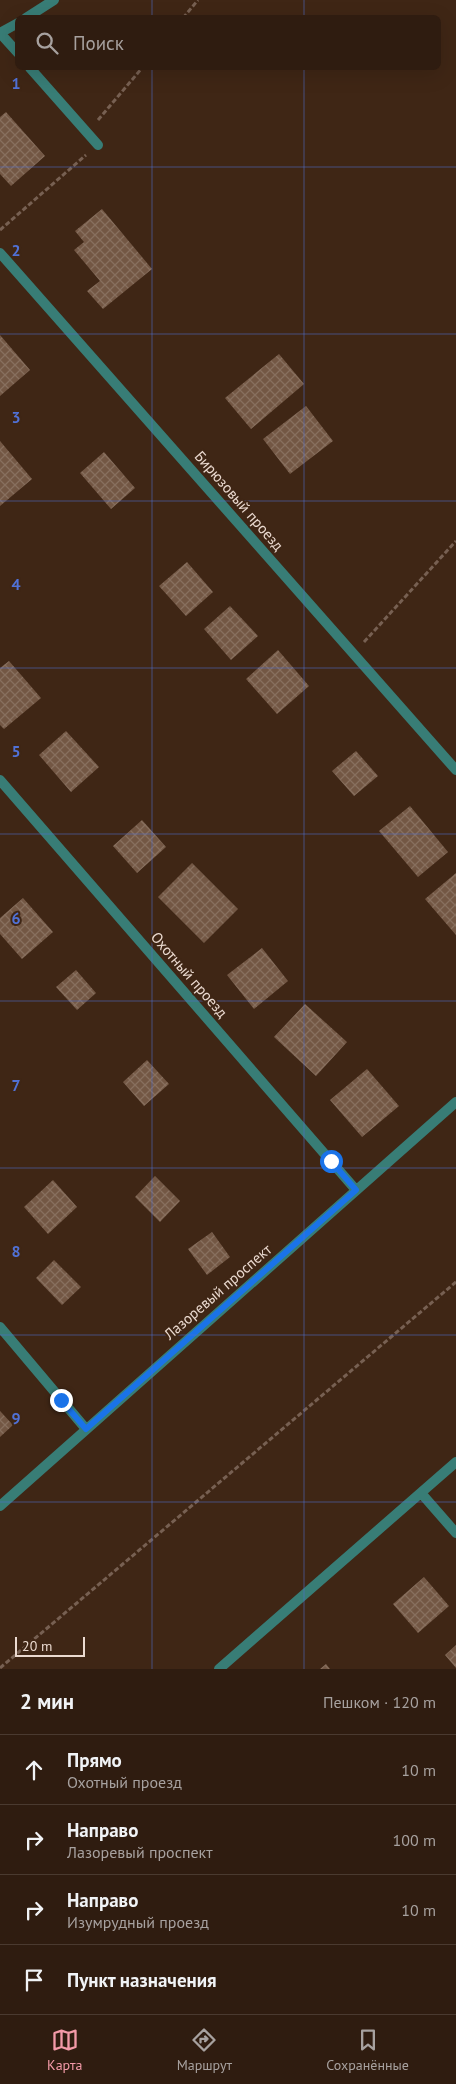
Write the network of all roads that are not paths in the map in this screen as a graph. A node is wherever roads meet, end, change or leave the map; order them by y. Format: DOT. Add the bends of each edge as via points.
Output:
graph roads {
  1 [pos="54,0"];
  2 [pos="31,15"];
  3 [pos="15,25"];
  4 [pos="0,33"];
  5 [pos="15,50"];
  6 [pos="32,70"];
  7 [pos="98,145"];
  8 [pos="0,253"];
  9 [pos="456,770"];
  10 [pos="0,780"];
  11 [pos="456,1102"];
  12 [pos="356,1190"];
  13 [pos="0,1328"];
  14 [pos="86,1429"];
  15 [pos="456,1462"];
  16 [pos="421,1493"];
  17 [pos="0,1506"];
  18 [pos="456,1532"];
  19 [pos="220,1669"];
  1 -- 2 [label="street"];
  3 -- 4 [label="street"];
  4 -- 5 [label="street"];
  6 -- 7 [label="street"];
  8 -- 9 [label="street, Бирюзовый проезд"];
  10 -- 12 [label="street, Охотный проезд"];
  11 -- 12 [label="street, Лазоревый проспект"];
  12 -- 14 [label="street, Лазоревый проспект"];
  13 -- 14 [label="street"];
  14 -- 17 [label="street, Лазоревый проспект"];
  15 -- 16 [label="street"];
  16 -- 18 [label="street"];
  16 -- 19 [label="street"];
}
